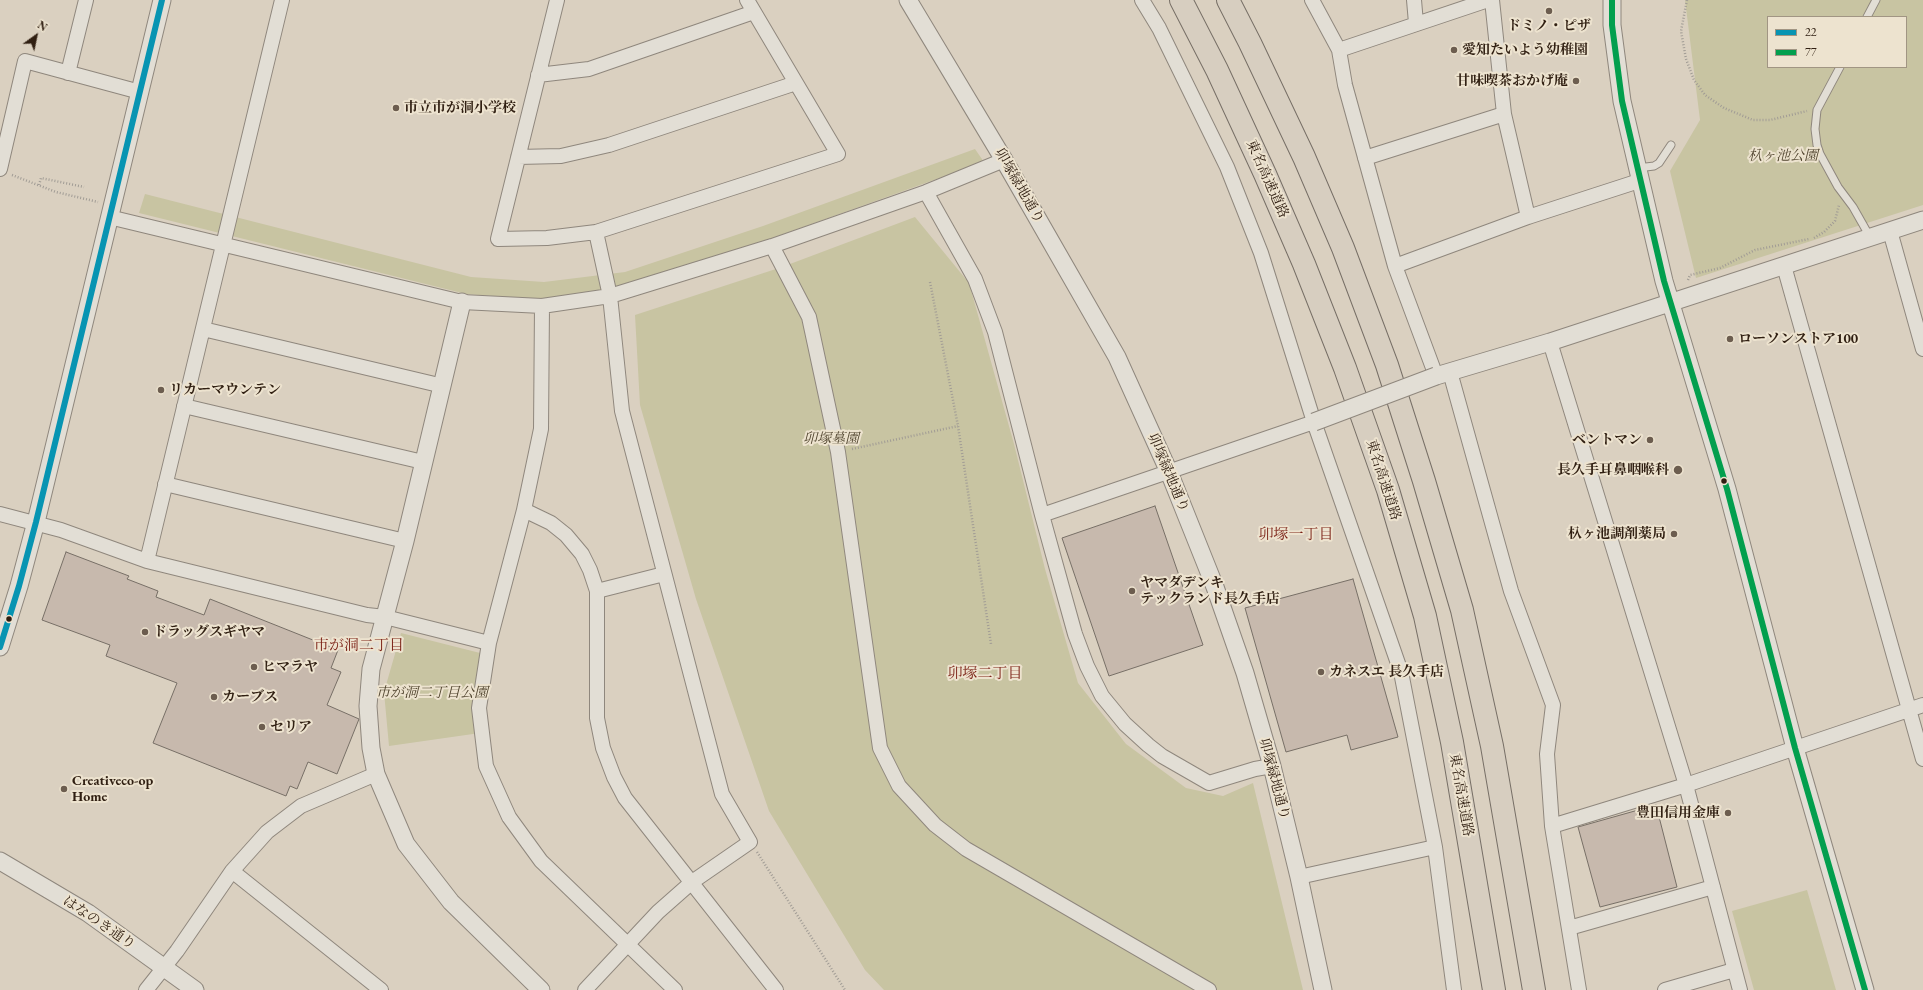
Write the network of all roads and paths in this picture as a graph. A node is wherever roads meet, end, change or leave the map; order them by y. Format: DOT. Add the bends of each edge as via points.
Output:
graph roads {
  1 [pos="86,0"];
  2 [pos="162,0"];
  3 [pos="282,0"];
  4 [pos="557,0"];
  5 [pos="747,0"];
  6 [pos="908,0"];
  7 [pos="1142,0"];
  8 [pos="1181,0"];
  9 [pos="1228,0"];
  10 [pos="1312,0"];
  11 [pos="1414,0"];
  12 [pos="1488,0"];
  13 [pos="1492,0"];
  14 [pos="1612,0"];
  15 [pos="1687,0"];
  16 [pos="1876,0"];
  17 [pos="754,12"];
  18 [pos="1868,16"];
  19 [pos="1416,23"];
  20 [pos="1339,50"];
  21 [pos="1839,68"];
  22 [pos="68,73"];
  23 [pos="538,75"];
  24 [pos="796,83"];
  25 [pos="140,92"];
  26 [pos="1817,110"];
  27 [pos="1504,114"];
  28 [pos="1671,145"];
  29 [pos="518,157"];
  30 [pos="1365,158"];
  31 [pos="1004,160"];
  32 [pos="3,171"];
  33 [pos="1638,175"];
  34 [pos="39,185"];
  35 [pos="84,188"];
  36 [pos="926,192"];
  37 [pos="1843,194"];
  38 [pos="110,212"];
  39 [pos="1528,217"];
  40 [pos="1923,220"];
  41 [pos="1890,231"];
  42 [pos="596,232"];
  43 [pos="1870,238"];
  44 [pos="223,244"];
  45 [pos="772,246"];
  46 [pos="1395,266"];
  47 [pos="1784,266"];
  48 [pos="930,282"];
  49 [pos="1687,282"];
  50 [pos="610,296"];
  51 [pos="462,302"];
  52 [pos="1670,303"];
  53 [pos="542,306"];
  54 [pos="203,329"];
  55 [pos="1550,342"];
  56 [pos="1923,349"];
  57 [pos="1443,374"];
  58 [pos="443,386"];
  59 [pos="184,406"];
  60 [pos="1314,422"];
  61 [pos="958,426"];
  62 [pos="838,452"];
  63 [pos="423,462"];
  64 [pos="1169,472"];
  65 [pos="165,484"];
  66 [pos="524,510"];
  67 [pos="0,514"];
  68 [pos="1042,515"];
  69 [pos="36,522"];
  70 [pos="405,541"];
  71 [pos="147,561"];
  72 [pos="664,574"];
  73 [pos="597,591"];
  74 [pos="385,617"];
  75 [pos="489,643"];
  76 [pos="991,644"];
  77 [pos="0,647"];
  78 [pos="1923,705"];
  79 [pos="1910,709"];
  80 [pos="1795,748"];
  81 [pos="1923,759"];
  82 [pos="1272,766"];
  83 [pos="376,774"];
  84 [pos="1686,785"];
  85 [pos="1552,826"];
  86 [pos="750,842"];
  87 [pos="1435,848"];
  88 [pos="0,861"];
  89 [pos="232,870"];
  90 [pos="1299,877"];
  91 [pos="692,882"];
  92 [pos="1713,887"];
  93 [pos="1569,928"];
  94 [pos="627,945"];
  95 [pos="164,968"];
  96 [pos="1734,970"];
  97 [pos="1319,989"];
  98 [pos="146,990"];
  99 [pos="195,990"];
  100 [pos="381,990"];
  101 [pos="541,990"];
  102 [pos="585,990"];
  103 [pos="675,990"];
  104 [pos="776,990"];
  105 [pos="845,990"];
  106 [pos="1209,990"];
  107 [pos="1454,990"];
  108 [pos="1494,990"];
  109 [pos="1534,990"];
  110 [pos="1579,990"];
  111 [pos="1665,990"];
  112 [pos="1740,990"];
  113 [pos="1865,990"];
  1 -- 22 [label="street"];
  2 -- 25 [label="street"];
  3 -- 44 [label="street"];
  4 -- 23 [label="street"];
  5 -- 17 [label="street"];
  6 -- 31 [label="street, 卯塚緑地通り"];
  7 -- 60 [label="street" via="1159,28 1227,167 1261,253"];
  8 -- 108 [label="highway, 東名高速道路" via="1217,70 1304,264 1345,368 1388,490 1424,616 1452,742"];
  9 -- 109 [label="highway" via="1300,150 1343,248 1388,365 1424,481 1462,610 1492,746"];
  10 -- 20 [label="street"];
  11 -- 19 [label="street"];
  12 -- 19 [label="street"];
  13 -- 27 [label="street"];
  14 -- 33 [label="street" via="1612,26 1622,102"];
  15 -- 26 [label="path" via="1681,31 1686,59 1694,80 1705,95 1724,108 1753,120 1770,120"];
  16 -- 18 [label="lane"];
  17 -- 23 [label="street" via="589,69"];
  17 -- 24 [label="street"];
  19 -- 20 [label="street"];
  20 -- 30 [label="street" via="1345,85"];
  21 -- 26 [label="lane"];
  22 -- 25 [label="street"];
  22 -- 32 [label="street" via="25,61"];
  23 -- 29 [label="street"];
  24 -- 29 [label="street" via="609,145 561,156"];
  24 -- 42 [label="street" via="838,154"];
  25 -- 38 [label="street"];
  26 -- 37 [label="lane" via="1817,145"];
  27 -- 30 [label="street"];
  27 -- 39 [label="street"];
  28 -- 33 [label="lane" via="1659,162"];
  29 -- 42 [label="street" via="498,239 547,238"];
  30 -- 46 [label="street"];
  31 -- 36 [label="street"];
  31 -- 64 [label="street, 卯塚緑地通り" via="1117,358"];
  32 -- 34 [label="path"];
  33 -- 39 [label="street"];
  33 -- 52 [label="street"];
  34 -- 35 [label="path" via="41,178"];
  34 -- 38 [label="path"];
  36 -- 45 [label="street"];
  36 -- 68 [label="street" via="975,279 995,332"];
  37 -- 43 [label="lane"];
  37 -- 49 [label="path" via="1835,221 1813,239 1755,250 1720,268 1690,275"];
  38 -- 44 [label="street"];
  38 -- 69 [label="street"];
  39 -- 46 [label="street"];
  40 -- 41 [label="street"];
  41 -- 43 [label="street"];
  41 -- 56 [label="street"];
  42 -- 50 [label="street"];
  43 -- 47 [label="street"];
  44 -- 51 [label="street"];
  44 -- 54 [label="street"];
  45 -- 50 [label="street"];
  45 -- 62 [label="street" via="809,317"];
  46 -- 57 [label="street"];
  47 -- 52 [label="street"];
  47 -- 79 [label="street"];
  48 -- 61 [label="path"];
  50 -- 53 [label="street"];
  50 -- 72 [label="street" via="622,411"];
  51 -- 53 [label="street"];
  51 -- 58 [label="street"];
  52 -- 55 [label="street"];
  52 -- 80 [label="street" via="1727,489"];
  53 -- 66 [label="street" via="541,429"];
  54 -- 58 [label="street"];
  54 -- 59 [label="street"];
  55 -- 57 [label="street"];
  55 -- 84 [label="street"];
  57 -- 60 [label="street, bridge"];
  57 -- 85 [label="street" via="1512,591 1553,705 1547,754"];
  58 -- 63 [label="street"];
  59 -- 63 [label="street"];
  59 -- 65 [label="street"];
  60 -- 64 [label="street"];
  60 -- 87 [label="street" via="1401,672"];
  61 -- 62 [label="path"];
  61 -- 76 [label="path"];
  62 -- 106 [label="street" via="880,748 899,786 935,825 966,849"];
  63 -- 70 [label="street"];
  64 -- 68 [label="street"];
  64 -- 82 [label="street, 卯塚緑地通り" via="1215,587 1245,674"];
  65 -- 70 [label="street"];
  65 -- 71 [label="street"];
  66 -- 73 [label="street" via="551,523 566,535 590,570"];
  66 -- 75 [label="street"];
  67 -- 69 [label="street"];
  68 -- 82 [label="street" via="1086,666 1102,696 1125,724 1162,756 1208,783"];
  69 -- 71 [label="street"];
  69 -- 77 [label="street"];
  70 -- 74 [label="street"];
  71 -- 74 [label="street" via="367,615"];
  72 -- 73 [label="street"];
  72 -- 86 [label="street" via="722,794"];
  73 -- 91 [label="street" via="596,698 603,748 625,798"];
  74 -- 75 [label="street"];
  74 -- 83 [label="street" via="371,669 368,706"];
  75 -- 94 [label="street" via="479,708 486,766 509,817 541,861"];
  78 -- 79 [label="street"];
  79 -- 80 [label="street"];
  79 -- 81 [label="street"];
  80 -- 84 [label="street"];
  80 -- 113 [label="street"];
  82 -- 90 [label="street, 卯塚緑地通り"];
  83 -- 89 [label="street" via="301,806 267,832"];
  83 -- 101 [label="street" via="406,844 450,902"];
  84 -- 85 [label="street"];
  84 -- 92 [label="street"];
  85 -- 93 [label="street"];
  86 -- 91 [label="street"];
  86 -- 105 [label="path"];
  87 -- 90 [label="street"];
  87 -- 107 [label="street"];
  88 -- 95 [label="street, はなのき通り" via="88,913"];
  89 -- 95 [label="street"];
  89 -- 100 [label="street"];
  90 -- 97 [label="street, 卯塚緑地通り"];
  91 -- 94 [label="street" via="658,912"];
  91 -- 104 [label="street"];
  92 -- 93 [label="street"];
  92 -- 96 [label="street"];
  93 -- 110 [label="street"];
  94 -- 102 [label="street"];
  94 -- 103 [label="street"];
  95 -- 98 [label="street"];
  95 -- 99 [label="street, はなのき通り"];
  96 -- 111 [label="street"];
  96 -- 112 [label="street"];
}
